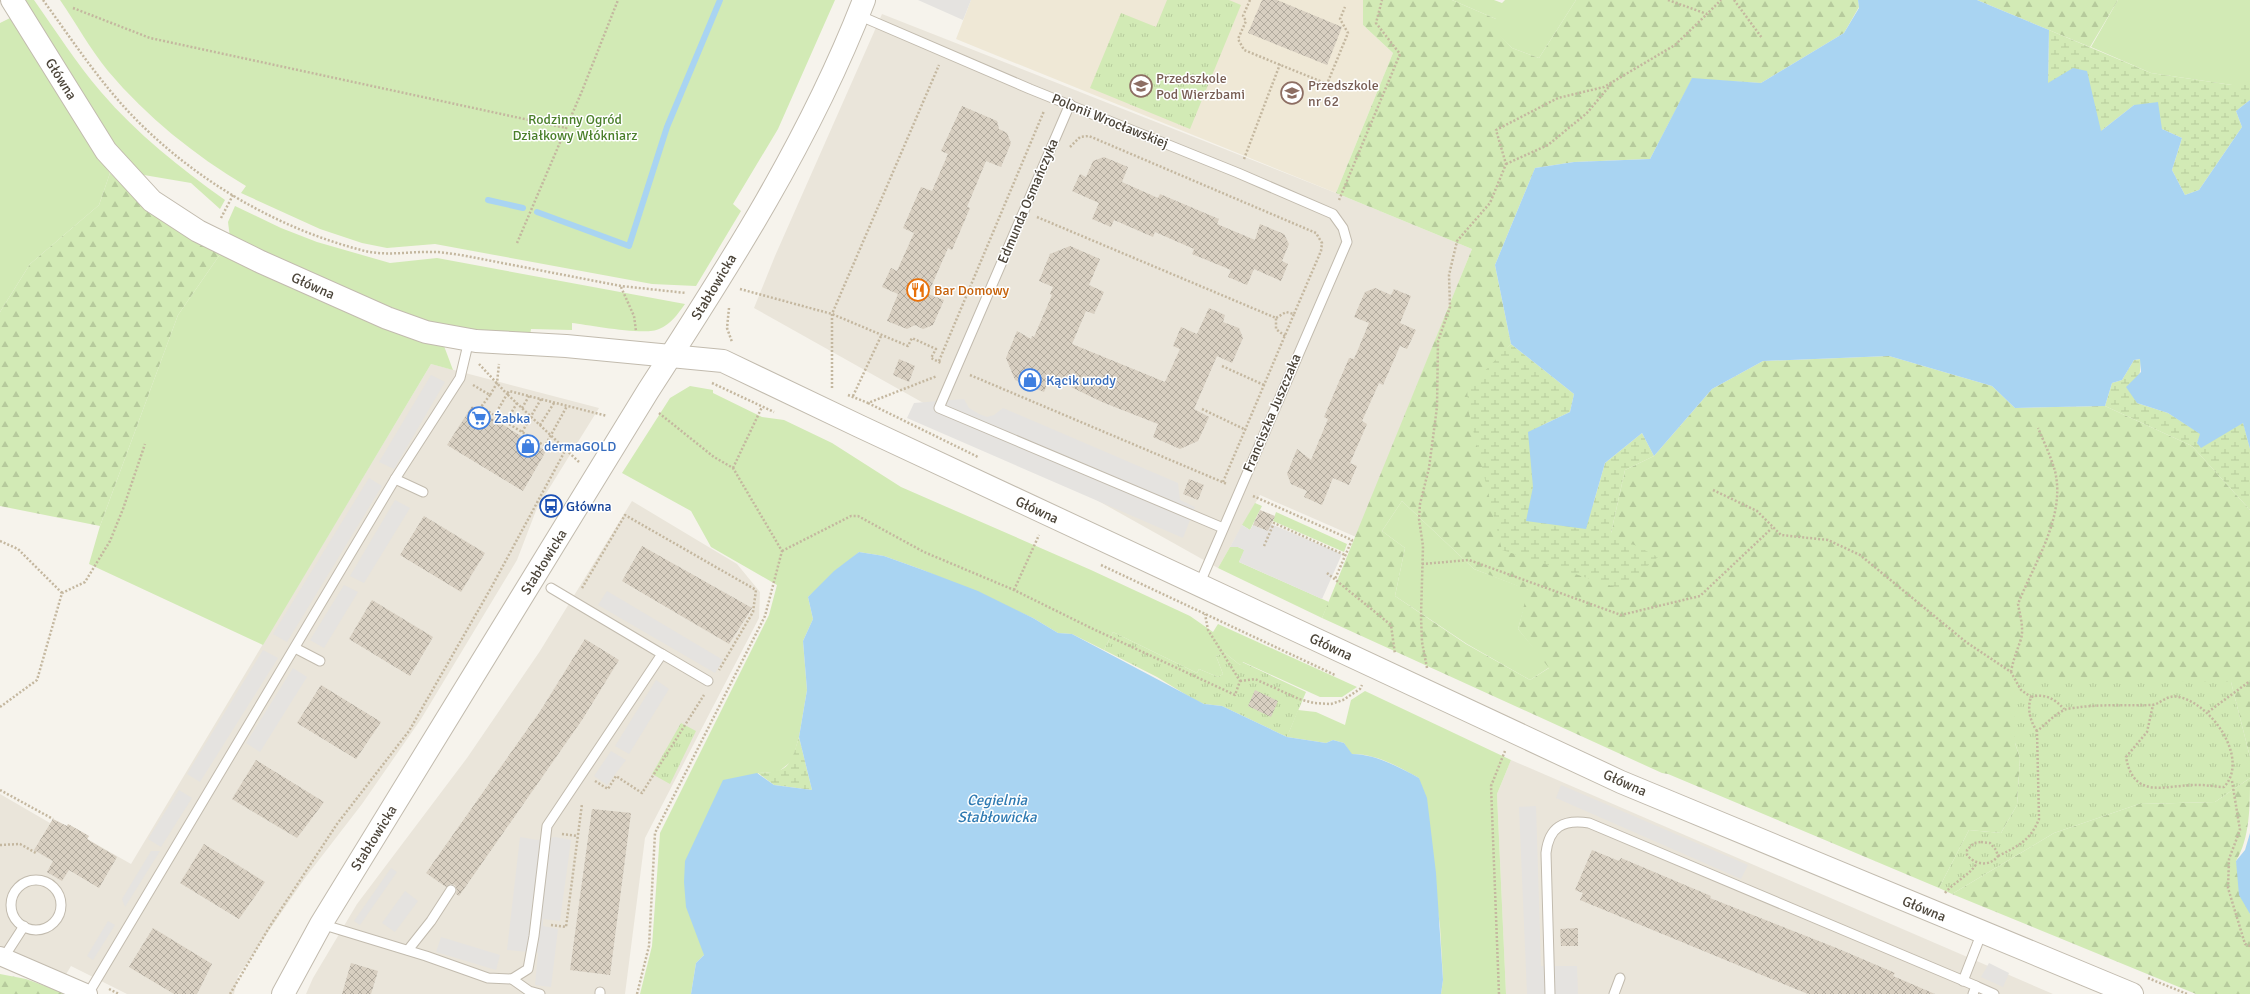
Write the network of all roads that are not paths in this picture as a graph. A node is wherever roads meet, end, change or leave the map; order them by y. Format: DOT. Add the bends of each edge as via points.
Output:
graph roads {
  1 [pos="12,0"];
  2 [pos="861,8"];
  3 [pos="1070,104"];
  4 [pos="1347,242"];
  5 [pos="469,340"];
  6 [pos="670,356"];
  7 [pos="395,479"];
  8 [pos="423,492"];
  9 [pos="1223,528"];
  10 [pos="1199,585"];
  11 [pos="551,588"];
  12 [pos="295,648"];
  13 [pos="662,654"];
  14 [pos="320,661"];
  15 [pos="708,681"];
  16 [pos="451,890"];
  17 [pos="321,924"];
  18 [pos="24,926"];
  19 [pos="1982,932"];
  20 [pos="408,950"];
  21 [pos="2,956"];
  22 [pos="1620,978"];
  23 [pos="512,979"];
  24 [pos="1963,981"];
  25 [pos="1974,990"];
  26 [pos="88,994"];
  27 [pos="283,994"];
  28 [pos="540,994"];
  29 [pos="1550,994"];
  30 [pos="1614,994"];
  31 [pos="1994,994"];
  32 [pos="2132,994"];
  1 -- 5 [label="street, Główna" via="106,151 152,201 198,231 341,299 426,332"];
  2 -- 3 [label="lane, Polonii Wrocławskiej" via="944,53"];
  2 -- 6 [label="street, Stabłowicka" via="806,131 705,304"];
  3 -- 4 [label="lane, Polonii Wrocławskiej" via="1333,214 1343,228"];
  3 -- 9 [label="lane, Edmunda Osmańczyka" via="939,408"];
  4 -- 9 [label="lane, Franciszka Juszczaka"];
  5 -- 6 [label="street, Główna"];
  5 -- 7 [label="lane" via="460,378"];
  6 -- 10 [label="street, Główna" via="723,361 730,364"];
  6 -- 17 [label="street, Stabłowicka"];
  7 -- 8 [label="lane"];
  7 -- 12 [label="lane"];
  9 -- 10 [label="lane, Franciszka Juszczaka"];
  10 -- 19 [label="street, Główna" via="1621,782"];
  11 -- 13 [label="lane"];
  12 -- 14 [label="lane"];
  12 -- 26 [label="lane"];
  13 -- 15 [label="lane"];
  13 -- 23 [label="lane" via="547,826 528,969"];
  16 -- 20 [label="lane"];
  17 -- 20 [label="lane"];
  17 -- 27 [label="street, Stabłowicka"];
  18 -- 18 [label="lane" via="33,930 43,929 58,918 60,898 56,889 48,883 39,880 29,881 15,893 12,912"];
  18 -- 21 [label="lane"];
  19 -- 24 [label="lane"];
  19 -- 32 [label="street, Główna"];
  20 -- 23 [label="lane" via="488,978"];
  21 -- 26 [label="street"];
  22 -- 30 [label="lane"];
  23 -- 28 [label="lane" via="529,991"];
  24 -- 25 [label="lane"];
  24 -- 29 [label="lane" via="1589,823 1577,821 1553,830 1547,842"];
  25 -- 31 [label="lane"];
}
